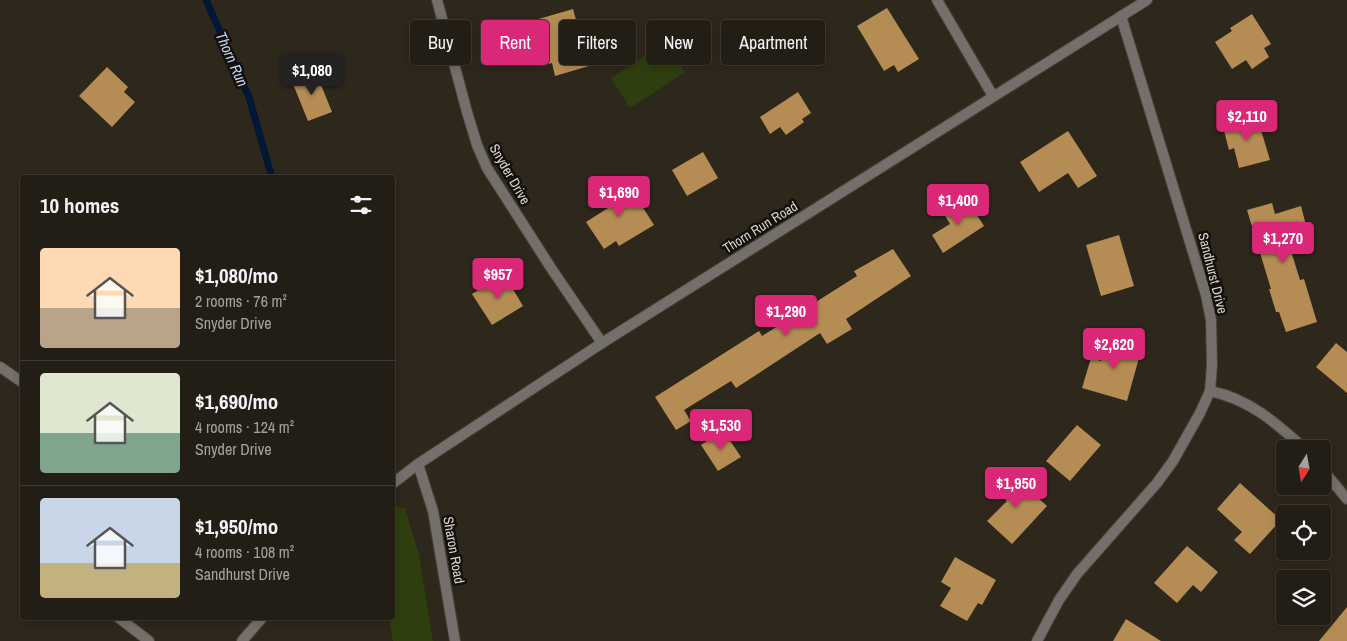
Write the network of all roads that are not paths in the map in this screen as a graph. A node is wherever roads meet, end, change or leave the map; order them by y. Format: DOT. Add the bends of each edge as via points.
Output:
graph roads {
  1 [pos="437,0"];
  2 [pos="936,0"];
  3 [pos="1148,0"];
  4 [pos="1121,16"];
  5 [pos="993,96"];
  6 [pos="602,342"];
  7 [pos="0,367"];
  8 [pos="20,381"];
  9 [pos="1210,391"];
  10 [pos="1294,440"];
  11 [pos="418,464"];
  12 [pos="1331,480"];
  13 [pos="395,482"];
  14 [pos="1347,500"];
  15 [pos="122,620"];
  16 [pos="260,620"];
  17 [pos="149,641"];
  18 [pos="242,641"];
  19 [pos="455,641"];
  20 [pos="1037,641"];
  1 -- 6 [label="street, Snyder Drive" via="477,145 488,168"];
  2 -- 5 [label="street"];
  3 -- 4 [label="street, Thorn Run Road"];
  4 -- 5 [label="street, Thorn Run Road"];
  4 -- 9 [label="street, Sandhurst Drive" via="1203,279 1210,320"];
  5 -- 6 [label="street, Thorn Run Road"];
  6 -- 11 [label="street, Thorn Run Road"];
  7 -- 8 [label="street"];
  9 -- 10 [label="street" via="1248,403"];
  9 -- 20 [label="street, Sandhurst Drive" via="1173,462 1077,574"];
  11 -- 13 [label="street, Thorn Run Road"];
  11 -- 19 [label="street, Sharon Road" via="433,511"];
  12 -- 14 [label="street"];
  15 -- 17 [label="street"];
  16 -- 18 [label="street"];
}
